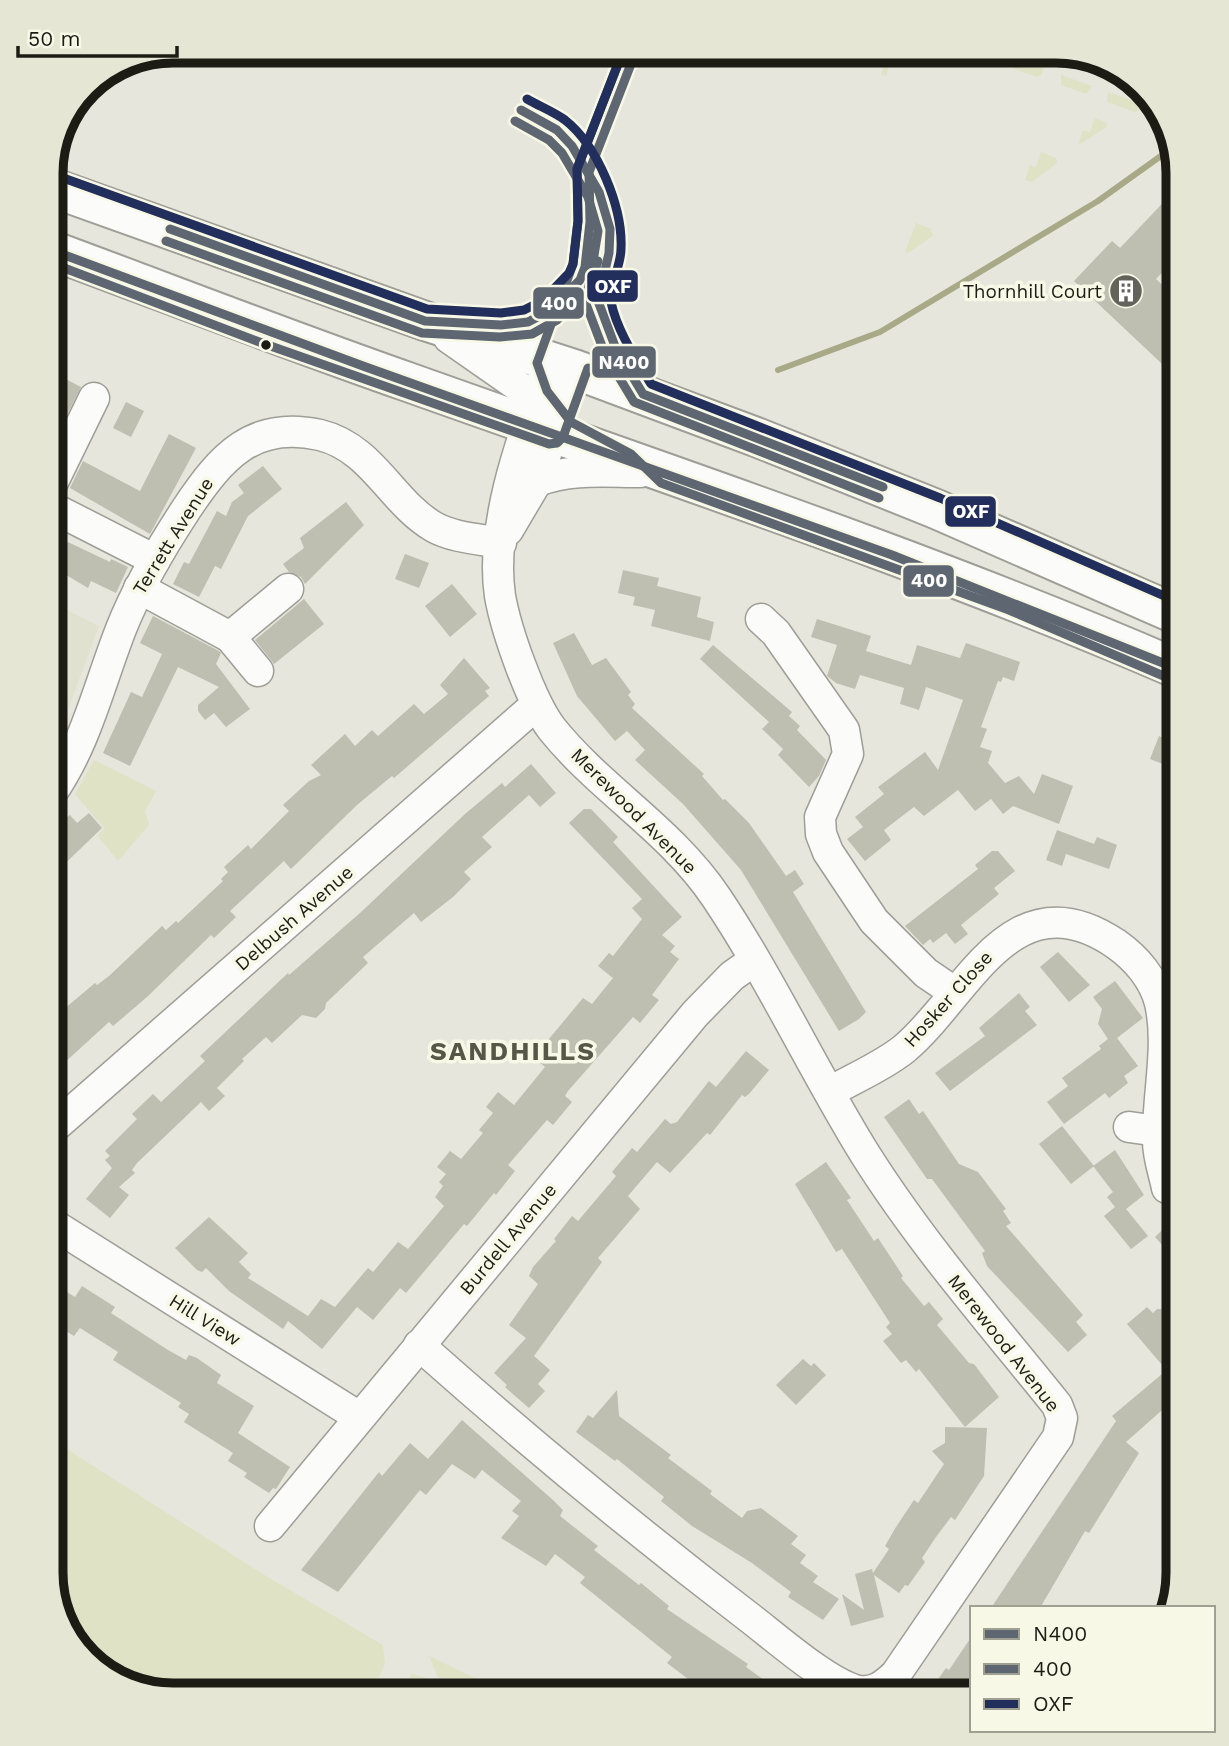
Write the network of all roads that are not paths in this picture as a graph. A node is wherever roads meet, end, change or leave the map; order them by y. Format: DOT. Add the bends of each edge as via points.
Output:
graph roads {
  1 [pos="63,191"];
  2 [pos="63,254"];
  3 [pos="425,321"];
  4 [pos="562,365"];
  5 [pos="94,398"];
  6 [pos="538,419"];
  7 [pos="63,461"];
  8 [pos="666,472"];
  9 [pos="537,481"];
  10 [pos="63,513"];
  11 [pos="501,543"];
  12 [pos="155,560"];
  13 [pos="139,588"];
  14 [pos="288,589"];
  15 [pos="1166,610"];
  16 [pos="761,620"];
  17 [pos="230,637"];
  18 [pos="1166,664"];
  19 [pos="258,671"];
  20 [pos="536,705"];
  21 [pos="63,772"];
  22 [pos="753,961"];
  23 [pos="954,992"];
  24 [pos="830,1092"];
  25 [pos="63,1119"];
  26 [pos="1129,1127"];
  27 [pos="1158,1131"];
  28 [pos="1166,1182"];
  29 [pos="63,1231"];
  30 [pos="419,1345"];
  31 [pos="359,1417"];
  32 [pos="270,1526"];
  33 [pos="844,1683"];
  34 [pos="888,1683"];
  1 -- 3 [label="highway"];
  2 -- 6 [label="highway"];
  3 -- 4 [label="highway"];
  3 -- 6 [label="street" via="490,365"];
  4 -- 6 [label="street, Merewood Avenue"];
  4 -- 15 [label="highway" via="936,509"];
  5 -- 7 [label="street"];
  6 -- 8 [label="highway"];
  6 -- 9 [label="street, Merewood Avenue"];
  6 -- 11 [label="street, Merewood Avenue" via="508,491"];
  8 -- 9 [label="street" via="587,470"];
  8 -- 18 [label="highway" via="1014,599"];
  9 -- 11 [label="street, Merewood Avenue"];
  10 -- 12 [label="street"];
  11 -- 12 [label="street, Terrett Avenue" via="436,528 410,509 385,478 355,452 321,436 286,433 269,434 226,456"];
  11 -- 20 [label="street, Merewood Avenue" via="500,596"];
  12 -- 13 [label="street, Terrett Avenue"];
  13 -- 17 [label="street"];
  13 -- 21 [label="street, Terrett Avenue" via="85,731"];
  14 -- 17 [label="street"];
  16 -- 23 [label="street" via="776,633 844,730 848,754 820,817 828,852 874,920 926,974"];
  17 -- 19 [label="street"];
  20 -- 22 [label="street, Merewood Avenue" via="570,749 668,839 701,877"];
  20 -- 25 [label="street, Delbush Avenue"];
  22 -- 24 [label="street, Merewood Avenue"];
  22 -- 30 [label="street, Burdell Avenue" via="695,1014"];
  23 -- 24 [label="street, Hosker Close" via="902,1051"];
  23 -- 27 [label="street, Hosker Close" via="997,946 1031,928 1078,928 1117,945 1147,975 1160,1003 1163,1038"];
  24 -- 34 [label="street, Merewood Avenue" via="866,1154 943,1265 1057,1405 1062,1418 1058,1437"];
  26 -- 27 [label="street"];
  27 -- 28 [label="street, Hosker Close"];
  29 -- 31 [label="street, Hill View"];
  30 -- 31 [label="street, Burdell Avenue"];
  30 -- 33 [label="street, Merewood Avenue" via="672,1558 799,1655"];
  31 -- 32 [label="street, Burdell Avenue"];
}
